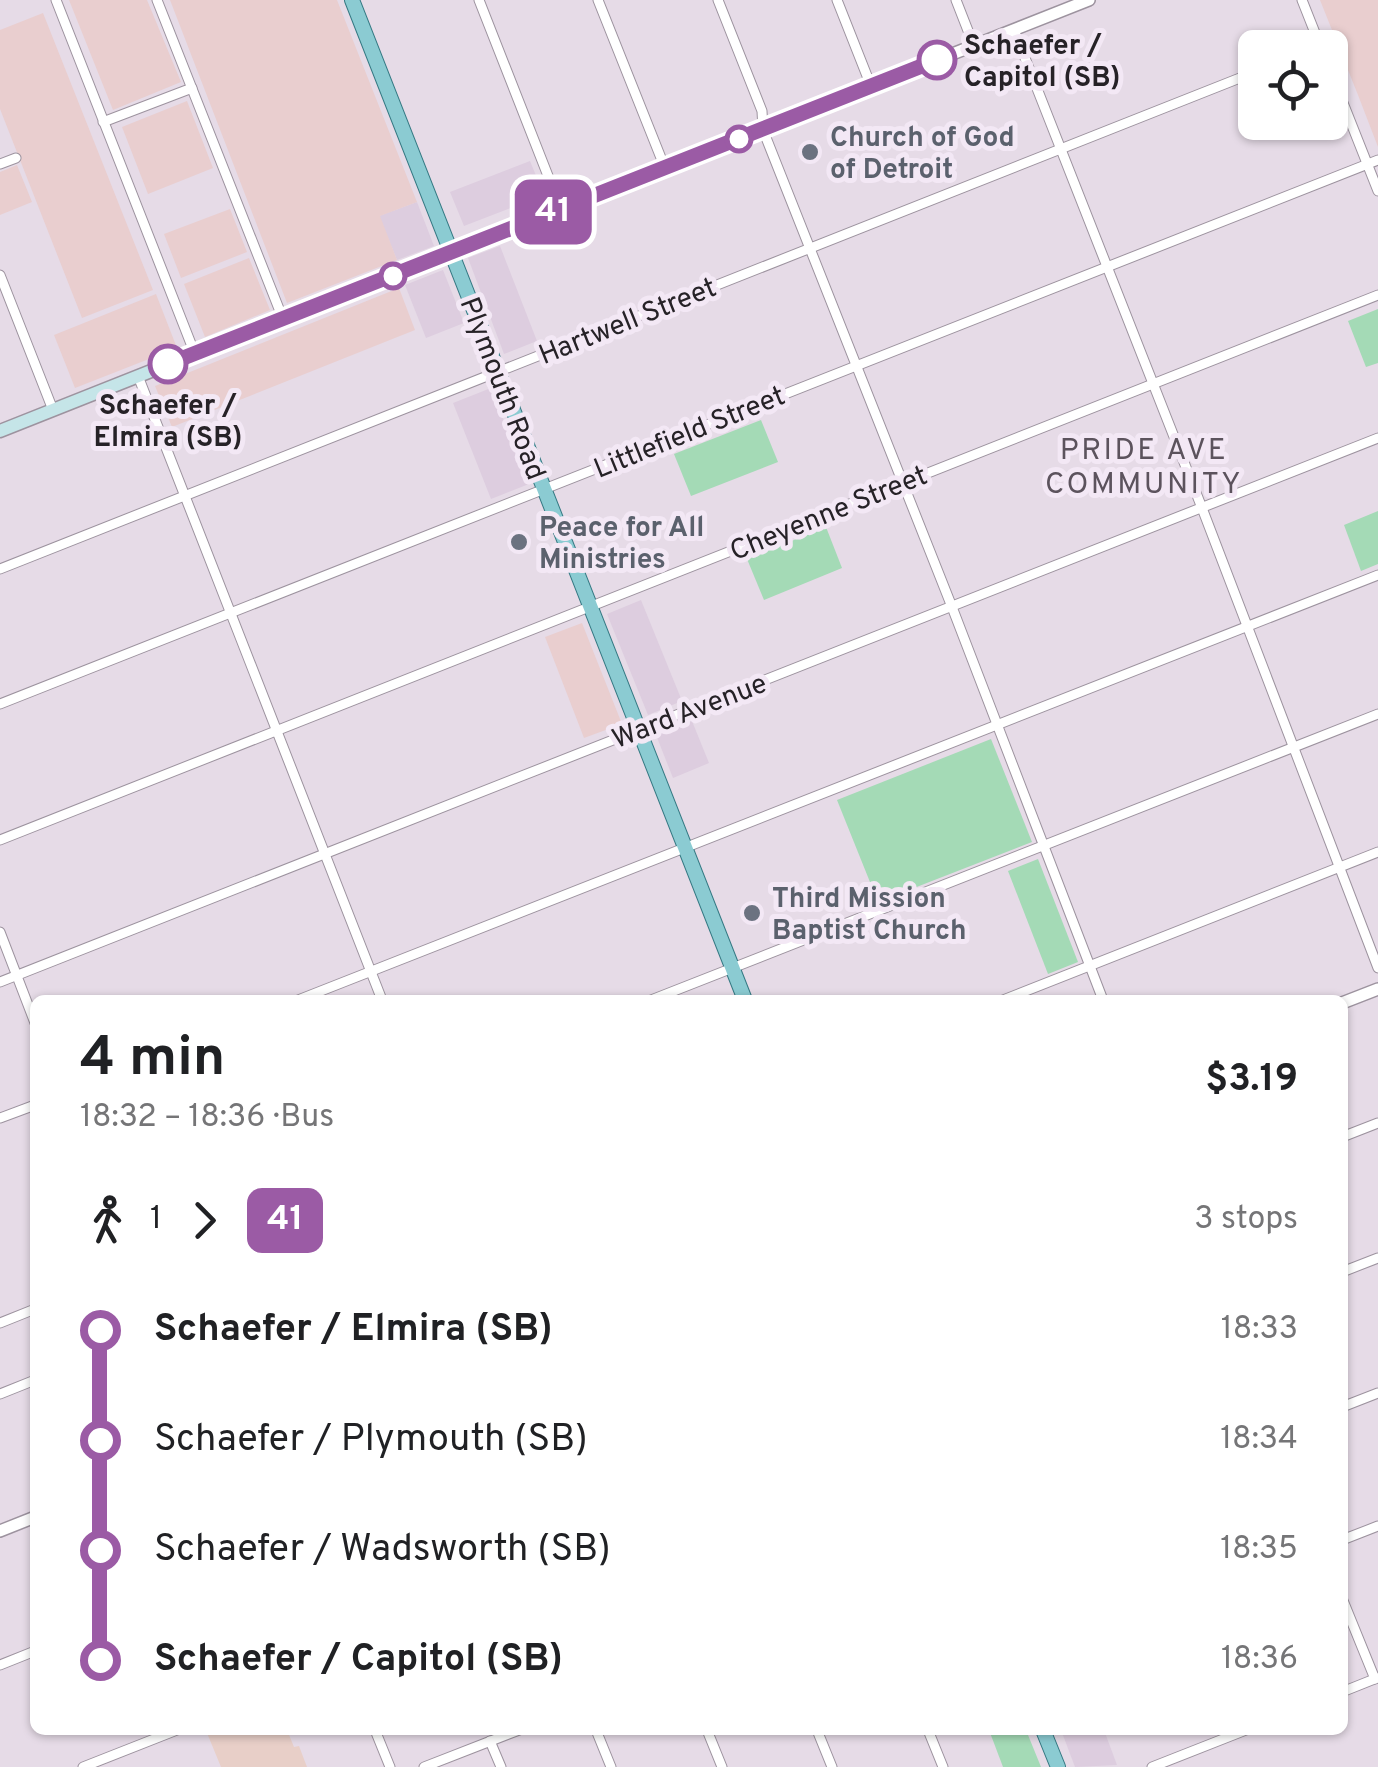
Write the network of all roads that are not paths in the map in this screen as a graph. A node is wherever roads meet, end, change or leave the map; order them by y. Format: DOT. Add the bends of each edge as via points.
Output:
graph roads {
  1 [pos="56,0"];
  2 [pos="157,0"];
  3 [pos="352,0"];
  4 [pos="478,0"];
  5 [pos="598,0"];
  6 [pos="718,0"];
  7 [pos="837,0"];
  8 [pos="956,0"];
  9 [pos="1302,0"];
  10 [pos="1081,2"];
  11 [pos="1014,30"];
  12 [pos="1313,30"];
  13 [pos="974,46"];
  14 [pos="1238,79"];
  15 [pos="871,86"];
  16 [pos="192,88"];
  17 [pos="1348,116"];
  18 [pos="103,122"];
  19 [pos="763,130"];
  20 [pos="1061,149"];
  21 [pos="16,158"];
  22 [pos="1378,160"];
  23 [pos="0,164"];
  24 [pos="1367,164"];
  25 [pos="664,168"];
  26 [pos="1378,191"];
  27 [pos="561,209"];
  28 [pos="810,248"];
  29 [pos="451,252"];
  30 [pos="1107,266"];
  31 [pos="0,276"];
  32 [pos="1378,295"];
  33 [pos="4,297"];
  34 [pos="283,319"];
  35 [pos="195,354"];
  36 [pos="856,366"];
  37 [pos="497,371"];
  38 [pos="138,376"];
  39 [pos="1154,384"];
  40 [pos="53,410"];
  41 [pos="0,431"];
  42 [pos="1378,438"];
  43 [pos="903,483"];
  44 [pos="544,489"];
  45 [pos="184,495"];
  46 [pos="1202,508"];
  47 [pos="0,569"];
  48 [pos="1378,575"];
  49 [pos="590,606"];
  50 [pos="952,606"];
  51 [pos="231,612"];
  52 [pos="1248,626"];
  53 [pos="0,704"];
  54 [pos="1378,714"];
  55 [pos="997,725"];
  56 [pos="277,730"];
  57 [pos="638,730"];
  58 [pos="1294,746"];
  59 [pos="0,840"];
  60 [pos="1043,845"];
  61 [pos="684,848"];
  62 [pos="1378,852"];
  63 [pos="325,854"];
  64 [pos="1340,867"];
  65 [pos="0,932"];
  66 [pos="1090,966"];
  67 [pos="732,968"];
  68 [pos="1378,968"];
  69 [pos="370,971"];
  70 [pos="16,975"];
  71 [pos="0,982"];
  72 [pos="1378,989"];
  73 [pos="310,995"];
  74 [pos="380,995"];
  75 [pos="664,995"];
  76 [pos="743,995"];
  77 [pos="1016,995"];
  78 [pos="1100,995"];
  79 [pos="1348,1001"];
  80 [pos="30,1010"];
  81 [pos="30,1107"];
  82 [pos="0,1118"];
  83 [pos="1378,1122"];
  84 [pos="1348,1134"];
  85 [pos="1378,1258"];
  86 [pos="1348,1270"];
  87 [pos="30,1311"];
  88 [pos="0,1323"];
  89 [pos="30,1382"];
  90 [pos="1378,1393"];
  91 [pos="0,1394"];
  92 [pos="1348,1405"];
  93 [pos="30,1519"];
  94 [pos="1378,1526"];
  95 [pos="0,1531"];
  96 [pos="1348,1538"];
  97 [pos="1348,1612"];
  98 [pos="30,1653"];
  99 [pos="0,1665"];
  100 [pos="1376,1679"];
  101 [pos="1348,1690"];
  102 [pos="164,1735"];
  103 [pos="377,1735"];
  104 [pos="506,1735"];
  105 [pos="598,1735"];
  106 [pos="708,1735"];
  107 [pos="819,1735"];
  108 [pos="930,1735"];
  109 [pos="1045,1735"];
  110 [pos="1233,1735"];
  111 [pos="490,1741"];
  112 [pos="83,1767"];
  113 [pos="390,1767"];
  114 [pos="424,1767"];
  115 [pos="501,1767"];
  116 [pos="611,1767"];
  117 [pos="722,1767"];
  118 [pos="832,1767"];
  119 [pos="943,1767"];
  120 [pos="1058,1767"];
  121 [pos="1152,1767"];
  1 -- 18 [label="street"];
  2 -- 16 [label="street"];
  3 -- 29 [label="main road, Plymouth Road"];
  4 -- 27 [label="street"];
  5 -- 25 [label="street"];
  6 -- 19 [label="street" via="762,110"];
  7 -- 15 [label="street"];
  8 -- 13 [label="street"];
  9 -- 12 [label="street"];
  10 -- 11 [label="street"];
  11 -- 13 [label="street"];
  11 -- 20 [label="street"];
  13 -- 15 [label="street"];
  14 -- 20 [label="street, Hartwell Street"];
  15 -- 19 [label="street"];
  16 -- 18 [label="street"];
  16 -- 34 [label="street"];
  17 -- 24 [label="street"];
  18 -- 35 [label="street"];
  19 -- 25 [label="street"];
  19 -- 28 [label="street"];
  20 -- 28 [label="street, Hartwell Street"];
  20 -- 30 [label="street"];
  21 -- 23 [label="street"];
  22 -- 24 [label="street, Littlefield Street"];
  24 -- 26 [label="street"];
  24 -- 30 [label="street, Littlefield Street"];
  25 -- 27 [label="street"];
  27 -- 29 [label="street"];
  28 -- 36 [label="street"];
  28 -- 37 [label="street, Hartwell Street"];
  29 -- 34 [label="main road"];
  29 -- 37 [label="main road, Plymouth Road"];
  30 -- 36 [label="street, Littlefield Street"];
  30 -- 39 [label="street"];
  31 -- 33 [label="street"];
  32 -- 39 [label="street, Cheyenne Street"];
  33 -- 40 [label="street"];
  34 -- 35 [label="main road"];
  35 -- 38 [label="main road"];
  36 -- 43 [label="street"];
  36 -- 44 [label="street, Littlefield Street"];
  37 -- 44 [label="main road, Plymouth Road"];
  37 -- 45 [label="street, Hartwell Street"];
  38 -- 40 [label="main road"];
  38 -- 45 [label="street"];
  39 -- 43 [label="street, Cheyenne Street"];
  39 -- 46 [label="street"];
  40 -- 41 [label="main road"];
  42 -- 46 [label="street, Ward Avenue"];
  43 -- 49 [label="street, Cheyenne Street"];
  43 -- 50 [label="street"];
  44 -- 49 [label="main road, Plymouth Road"];
  44 -- 51 [label="street, Littlefield Street"];
  45 -- 47 [label="street, Hartwell Street"];
  45 -- 51 [label="street"];
  46 -- 50 [label="street, Ward Avenue"];
  46 -- 52 [label="street"];
  48 -- 52 [label="street"];
  49 -- 56 [label="street, Cheyenne Street"];
  49 -- 57 [label="main road, Plymouth Road"];
  50 -- 55 [label="street"];
  50 -- 57 [label="street, Ward Avenue"];
  51 -- 53 [label="street, Littlefield Street"];
  51 -- 56 [label="street"];
  52 -- 55 [label="street"];
  52 -- 58 [label="street"];
  54 -- 58 [label="street"];
  55 -- 60 [label="street"];
  55 -- 61 [label="street"];
  56 -- 59 [label="street, Cheyenne Street"];
  56 -- 63 [label="street"];
  57 -- 61 [label="main road, Plymouth Road"];
  57 -- 63 [label="street, Ward Avenue"];
  58 -- 60 [label="street"];
  58 -- 64 [label="street"];
  60 -- 66 [label="street"];
  60 -- 67 [label="street"];
  61 -- 67 [label="main road, Plymouth Road"];
  61 -- 69 [label="street"];
  62 -- 64 [label="street"];
  63 -- 69 [label="street"];
  63 -- 70 [label="street, Ward Avenue"];
  64 -- 66 [label="street"];
  64 -- 68 [label="street"];
  65 -- 70 [label="street"];
  66 -- 77 [label="street"];
  66 -- 78 [label="street"];
  67 -- 75 [label="street"];
  67 -- 76 [label="main road, Plymouth Road"];
  69 -- 73 [label="street"];
  69 -- 74 [label="street"];
  70 -- 71 [label="street, Ward Avenue"];
  70 -- 80 [label="street"];
  72 -- 79 [label="street"];
  81 -- 82 [label="street"];
  83 -- 84 [label="street"];
  85 -- 86 [label="street"];
  87 -- 88 [label="street"];
  89 -- 91 [label="street"];
  90 -- 92 [label="street"];
  93 -- 95 [label="street"];
  94 -- 96 [label="street"];
  97 -- 100 [label="street"];
  98 -- 99 [label="street"];
  100 -- 101 [label="street"];
  102 -- 112 [label="street"];
  103 -- 113 [label="street"];
  104 -- 111 [label="street"];
  105 -- 116 [label="street"];
  106 -- 117 [label="street"];
  107 -- 118 [label="street"];
  108 -- 119 [label="street"];
  109 -- 120 [label="main road"];
  110 -- 121 [label="street"];
  111 -- 114 [label="street"];
  111 -- 115 [label="street"];
}
